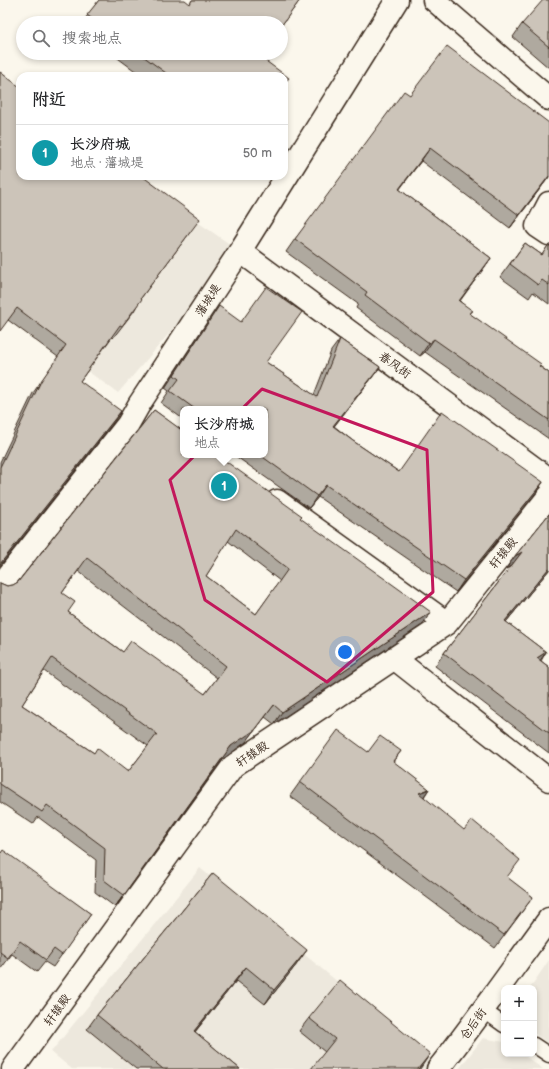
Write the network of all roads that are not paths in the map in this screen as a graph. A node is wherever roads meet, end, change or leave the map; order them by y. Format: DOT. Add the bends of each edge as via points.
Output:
graph roads {
  1 [pos="397,0"];
  2 [pos="434,0"];
  3 [pos="549,99"];
  4 [pos="288,174"];
  5 [pos="284,180"];
  6 [pos="549,203"];
  7 [pos="549,234"];
  8 [pos="240,251"];
  9 [pos="140,403"];
  10 [pos="158,416"];
  11 [pos="549,479"];
  12 [pos="263,491"];
  13 [pos="549,496"];
  14 [pos="0,586"];
  15 [pos="447,623"];
  16 [pos="394,658"];
  17 [pos="549,780"];
  18 [pos="549,919"];
  19 [pos="483,1010"];
  20 [pos="501,1023"];
  21 [pos="537,1047"];
  22 [pos="549,1055"];
  23 [pos="13,1069"];
  24 [pos="438,1069"];
  1 -- 4 [label="street, 藩城堤"];
  2 -- 3 [label="street"];
  5 -- 8 [label="street, 藩城堤"];
  6 -- 7 [label="street" via="537,226"];
  8 -- 9 [label="street, 藩城堤"];
  8 -- 11 [label="street, 春风街"];
  9 -- 10 [label="street"];
  9 -- 14 [label="street, 藩城堤" via="128,424"];
  12 -- 15 [label="street"];
  13 -- 15 [label="street, 轩辕殿"];
  15 -- 16 [label="street, 轩辕殿"];
  16 -- 17 [label="street"];
  16 -- 23 [label="street, 轩辕殿" via="233,766"];
  18 -- 19 [label="street, 仓后街"];
  19 -- 20 [label="lane"];
  19 -- 24 [label="street, 仓后街"];
  21 -- 22 [label="lane"];
}
